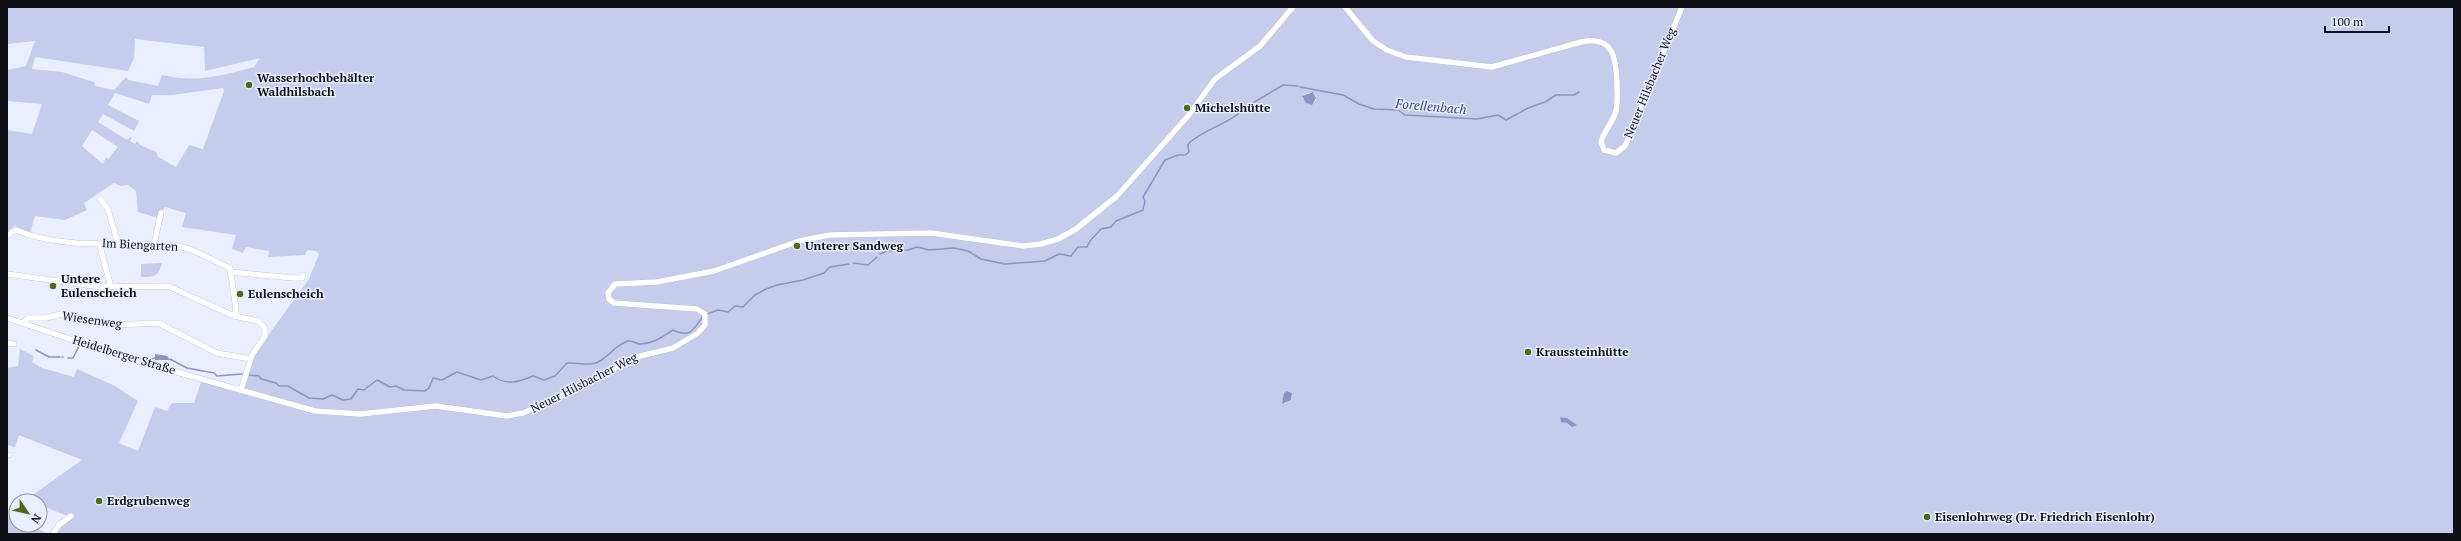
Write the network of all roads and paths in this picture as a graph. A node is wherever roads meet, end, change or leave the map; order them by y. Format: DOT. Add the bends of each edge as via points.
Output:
graph roads {
  1 [pos="1293,7"];
  2 [pos="1345,7"];
  3 [pos="1682,7"];
  4 [pos="100,199"];
  5 [pos="161,213"];
  6 [pos="7,236"];
  7 [pos="99,243"];
  8 [pos="118,244"];
  9 [pos="154,244"];
  10 [pos="231,272"];
  11 [pos="7,274"];
  12 [pos="303,275"];
  13 [pos="111,287"];
  14 [pos="234,316"];
  15 [pos="7,318"];
  16 [pos="24,322"];
  17 [pos="7,343"];
  18 [pos="14,344"];
  19 [pos="251,359"];
  20 [pos="242,390"];
  21 [pos="71,516"];
  22 [pos="53,534"];
  1 -- 20 [label="street, Neuer Hilsbacher Weg" via="1260,46 1215,79 1188,116 1114,198 1076,229 1055,240 1023,246 931,233 830,235 794,243 714,272 654,282 615,284 608,293 609,299 614,303 697,309 704,314 706,325 680,344 667,350 632,358 593,381 519,414 499,416 430,406 373,413 334,413 301,408"];
  2 -- 3 [label="street, Neuer Hilsbacher Weg" via="1377,44 1394,53 1410,57 1492,67 1581,42 1602,42 1611,50 1616,63 1616,109 1601,142 1604,150 1612,153 1620,151 1625,146 1635,116"];
  4 -- 8 [label="street" via="107,208 118,237"];
  5 -- 9 [label="street"];
  6 -- 7 [label="street, Im Biengarten" via="16,230 38,237"];
  7 -- 8 [label="street, Im Biengarten"];
  7 -- 13 [label="street"];
  8 -- 9 [label="street, Im Biengarten"];
  9 -- 10 [label="street, Im Biengarten" via="189,249 227,266"];
  10 -- 12 [label="street" via="293,278 302,278"];
  10 -- 14 [label="street" via="236,309"];
  11 -- 13 [label="street"];
  13 -- 14 [label="street" via="168,286"];
  14 -- 19 [label="street" via="257,321 265,328 265,336"];
  15 -- 16 [label="street, Heidelberger Straße"];
  16 -- 19 [label="street, Wiesenweg" via="27,318 45,318 61,314 118,325 156,322 217,353"];
  16 -- 20 [label="street, Heidelberger Straße" via="130,359"];
  17 -- 18 [label="street"];
  19 -- 20 [label="street"];
  21 -- 22 [label="street" via="59,524"];
}
